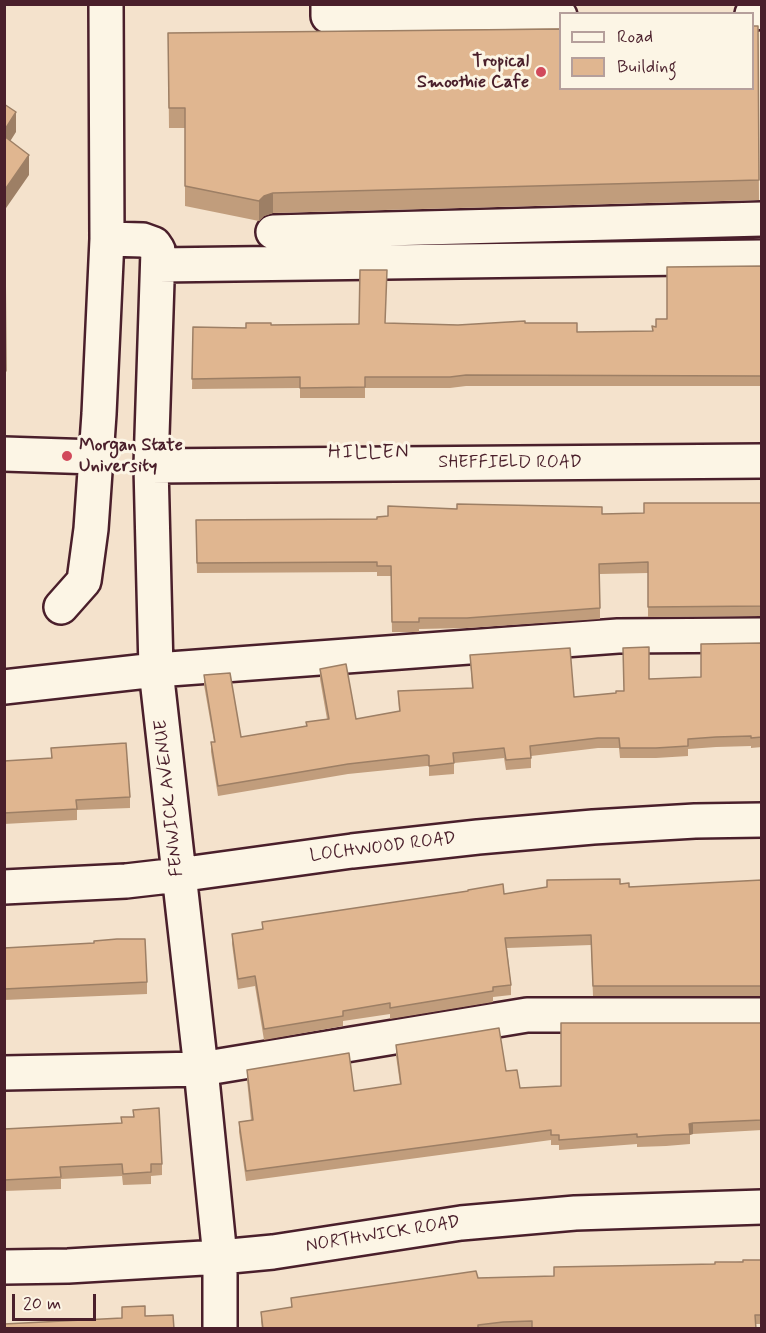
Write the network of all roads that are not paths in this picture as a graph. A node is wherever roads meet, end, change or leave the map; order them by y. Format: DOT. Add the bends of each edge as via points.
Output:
graph roads {
  1 [pos="106,4"];
  2 [pos="328,4"];
  3 [pos="559,16"];
  4 [pos="762,219"];
  5 [pos="273,232"];
  6 [pos="107,240"];
  7 [pos="762,257"];
  8 [pos="159,265"];
  9 [pos="4,454"];
  10 [pos="96,457"];
  11 [pos="762,461"];
  12 [pos="151,466"];
  13 [pos="61,608"];
  14 [pos="762,636"];
  15 [pos="156,670"];
  16 [pos="4,687"];
  17 [pos="762,820"];
  18 [pos="178,875"];
  19 [pos="4,887"];
  20 [pos="762,1015"];
  21 [pos="201,1070"];
  22 [pos="4,1073"];
  23 [pos="762,1207"];
  24 [pos="219,1257"];
  25 [pos="4,1267"];
  26 [pos="220,1329"];
  1 -- 6 [label="street"];
  2 -- 3 [label="street" via="328,16"];
  4 -- 5 [label="street"];
  6 -- 8 [label="street" via="154,244"];
  6 -- 10 [label="street"];
  7 -- 8 [label="street"];
  8 -- 12 [label="street, FENWICK AVENUE"];
  9 -- 10 [label="street"];
  10 -- 13 [label="street" via="84,581"];
  11 -- 12 [label="street, SHEFFIELD ROAD"];
  12 -- 15 [label="street, FENWICK AVENUE"];
  14 -- 15 [label="street" via="618,636"];
  15 -- 16 [label="street"];
  15 -- 18 [label="street, FENWICK AVENUE"];
  17 -- 18 [label="street, LOCHWOOD ROAD" via="616,825 478,837"];
  18 -- 19 [label="street, LOCHWOOD ROAD"];
  18 -- 21 [label="street, FENWICK AVENUE"];
  20 -- 21 [label="street" via="527,1015"];
  21 -- 22 [label="street"];
  21 -- 24 [label="street, FENWICK AVENUE"];
  23 -- 24 [label="street, NORTHWICK ROAD" via="575,1213 472,1222"];
  24 -- 25 [label="street, NORTHWICK ROAD"];
  24 -- 26 [label="street, FENWICK AVENUE"];
}
